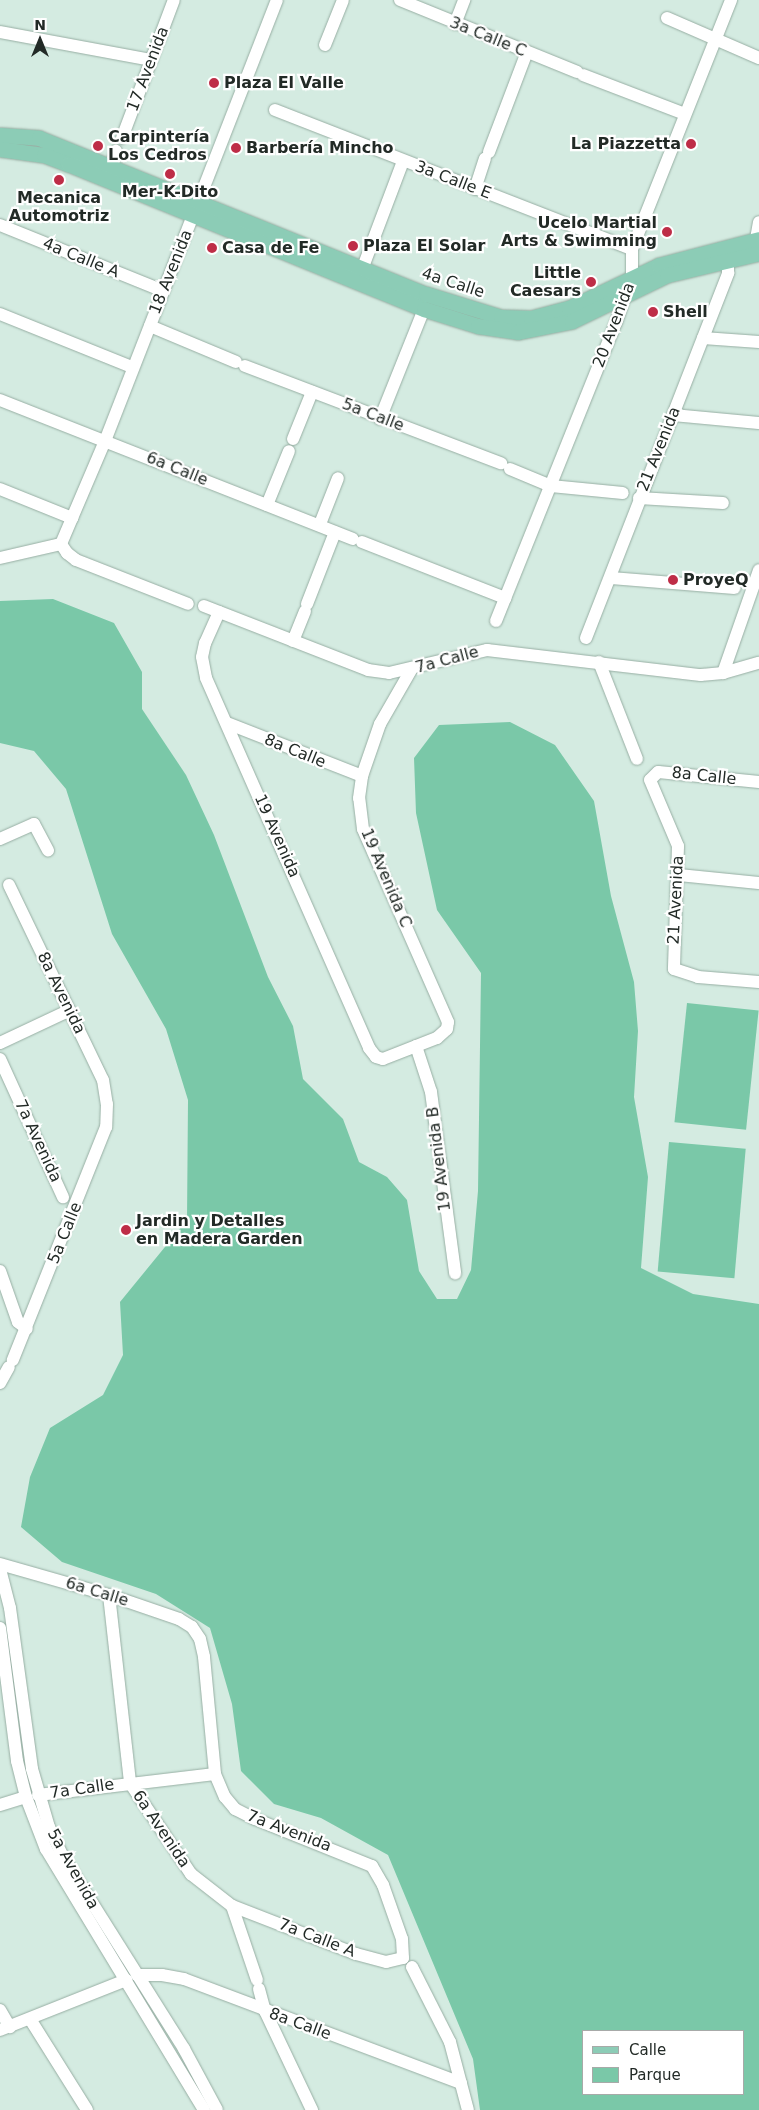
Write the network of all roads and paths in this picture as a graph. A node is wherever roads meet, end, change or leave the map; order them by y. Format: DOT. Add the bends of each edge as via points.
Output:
graph roads {
  1 [pos="174,0"];
  2 [pos="277,0"];
  3 [pos="342,0"];
  4 [pos="400,0"];
  5 [pos="464,0"];
  6 [pos="731,0"];
  7 [pos="667,18"];
  8 [pos="455,24"];
  9 [pos="0,32"];
  10 [pos="715,40"];
  11 [pos="325,45"];
  12 [pos="527,52"];
  13 [pos="759,58"];
  14 [pos="151,60"];
  15 [pos="275,110"];
  16 [pos="685,114"];
  17 [pos="0,135"];
  18 [pos="122,138"];
  19 [pos="0,149"];
  20 [pos="116,151"];
  21 [pos="403,160"];
  22 [pos="110,166"];
  23 [pos="475,189"];
  24 [pos="196,209"];
  25 [pos="759,222"];
  26 [pos="0,225"];
  27 [pos="758,244"];
  28 [pos="632,249"];
  29 [pos="728,259"];
  30 [pos="363,267"];
  31 [pos="632,276"];
  32 [pos="163,291"];
  33 [pos="624,296"];
  34 [pos="424,309"];
  35 [pos="0,314"];
  36 [pos="150,326"];
  37 [pos="703,338"];
  38 [pos="759,342"];
  39 [pos="132,368"];
  40 [pos="312,392"];
  41 [pos="0,400"];
  42 [pos="673,415"];
  43 [pos="380,418"];
  44 [pos="759,423"];
  45 [pos="105,441"];
  46 [pos="338,478"];
  47 [pos="551,486"];
  48 [pos="0,489"];
  49 [pos="623,493"];
  50 [pos="639,498"];
  51 [pos="723,503"];
  52 [pos="267,505"];
  53 [pos="72,518"];
  54 [pos="320,524"];
  55 [pos="334,532"];
  56 [pos="61,544"];
  57 [pos="0,558"];
  58 [pos="759,570"];
  59 [pos="611,578"];
  60 [pos="736,588"];
  61 [pos="505,598"];
  62 [pos="188,604"];
  63 [pos="204,606"];
  64 [pos="219,612"];
  65 [pos="496,621"];
  66 [pos="586,638"];
  67 [pos="293,641"];
  68 [pos="599,662"];
  69 [pos="759,663"];
  70 [pos="411,670"];
  71 [pos="724,673"];
  72 [pos="227,723"];
  73 [pos="637,759"];
  74 [pos="362,776"];
  75 [pos="651,776"];
  76 [pos="759,782"];
  77 [pos="0,839"];
  78 [pos="48,850"];
  79 [pos="679,875"];
  80 [pos="759,884"];
  81 [pos="9,886"];
  82 [pos="759,982"];
  83 [pos="70,1010"];
  84 [pos="0,1043"];
  85 [pos="416,1046"];
  86 [pos="0,1059"];
  87 [pos="107,1104"];
  88 [pos="63,1197"];
  89 [pos="0,1271"];
  90 [pos="455,1273"];
  91 [pos="26,1329"];
  92 [pos="0,1383"];
  93 [pos="0,1564"];
  94 [pos="0,1569"];
  95 [pos="109,1595"];
  96 [pos="5,1609"];
  97 [pos="192,1627"];
  98 [pos="0,1628"];
  99 [pos="215,1774"];
  100 [pos="130,1783"];
  101 [pos="32,1796"];
  102 [pos="0,1805"];
  103 [pos="232,1906"];
  104 [pos="407,1963"];
  105 [pos="132,1978"];
  106 [pos="0,2010"];
  107 [pos="265,2011"];
  108 [pos="158,2018"];
  109 [pos="30,2020"];
  110 [pos="5,2029"];
  111 [pos="462,2083"];
  112 [pos="87,2110"];
  113 [pos="204,2110"];
  114 [pos="217,2110"];
  115 [pos="312,2110"];
  116 [pos="468,2110"];
  1 -- 14 [label="street, 17 Avenida"];
  2 -- 24 [label="street, 18 Avenida"];
  3 -- 11 [label="street"];
  4 -- 8 [label="street, 3a Calle C"];
  5 -- 8 [label="street"];
  6 -- 10 [label="street, 20 Avenida"];
  7 -- 10 [label="street"];
  8 -- 12 [label="street, 3a Calle C"];
  9 -- 14 [label="street"];
  10 -- 13 [label="street"];
  10 -- 16 [label="street, 20 Avenida"];
  12 -- 16 [label="street, 3a Calle C"];
  12 -- 23 [label="street"];
  14 -- 18 [label="street, 17 Avenida"];
  15 -- 21 [label="street, 3a Calle E"];
  16 -- 28 [label="street, 20 Avenida"];
  17 -- 22 [label="main road, 4a Calle" via="39,138"];
  19 -- 24 [label="main road, 4a Calle" via="44,155"];
  20 -- 22 [label="street"];
  21 -- 23 [label="street, 3a Calle E"];
  21 -- 30 [label="street"];
  22 -- 24 [label="main road, 4a Calle"];
  23 -- 28 [label="street, 3a Calle E"];
  24 -- 30 [label="main road, 4a Calle"];
  24 -- 32 [label="street, 18 Avenida"];
  24 -- 34 [label="main road, 4a Calle"];
  25 -- 27 [label="street"];
  26 -- 32 [label="street, 4a Calle A"];
  27 -- 29 [label="main road, 4a Calle"];
  27 -- 31 [label="main road, 4a Calle" via="694,254"];
  28 -- 31 [label="street, 20 Avenida"];
  29 -- 33 [label="main road, 4a Calle" via="668,275"];
  29 -- 37 [label="street, 21 Avenida" via="728,273"];
  30 -- 31 [label="main road, 4a Calle" via="426,294 514,318 569,308"];
  31 -- 33 [label="street, 20 Avenida"];
  32 -- 36 [label="street, 18 Avenida"];
  33 -- 34 [label="main road, 4a Calle" via="572,321 518,332 478,326"];
  33 -- 47 [label="street, 20 Avenida"];
  34 -- 43 [label="street"];
  35 -- 39 [label="street"];
  36 -- 39 [label="street, 18 Avenida"];
  36 -- 40 [label="street, 5a Calle"];
  37 -- 38 [label="street"];
  37 -- 42 [label="street, 21 Avenida"];
  39 -- 45 [label="street, 18 Avenida"];
  40 -- 43 [label="street, 5a Calle"];
  40 -- 52 [label="street"];
  41 -- 45 [label="street, 6a Calle"];
  42 -- 44 [label="street"];
  42 -- 50 [label="street, 21 Avenida"];
  43 -- 47 [label="street, 5a Calle"];
  45 -- 52 [label="street, 6a Calle"];
  45 -- 53 [label="street, 18 Avenida"];
  46 -- 54 [label="street"];
  47 -- 49 [label="street, 5a Calle"];
  47 -- 61 [label="street, 20 Avenida"];
  48 -- 53 [label="street"];
  50 -- 51 [label="street"];
  50 -- 59 [label="street, 21 Avenida"];
  52 -- 54 [label="street, 6a Calle"];
  53 -- 56 [label="street, 18 Avenida"];
  54 -- 55 [label="street, 6a Calle"];
  55 -- 61 [label="street, 6a Calle"];
  55 -- 67 [label="street"];
  56 -- 57 [label="street"];
  56 -- 62 [label="street" via="76,560"];
  58 -- 71 [label="street"];
  59 -- 60 [label="street"];
  59 -- 66 [label="street, 21 Avenida"];
  61 -- 65 [label="street, 20 Avenida"];
  63 -- 64 [label="street, 7a Calle"];
  64 -- 67 [label="street, 7a Calle"];
  64 -- 72 [label="street, 19 Avenida" via="204,644 202,658 206,678"];
  67 -- 70 [label="street, 7a Calle" via="368,670 389,673"];
  68 -- 70 [label="street, 7a Calle" via="487,650"];
  68 -- 71 [label="street, 7a Calle" via="702,675"];
  68 -- 73 [label="street"];
  69 -- 71 [label="street, 7a Calle"];
  70 -- 74 [label="street, 19 Avenida C" via="380,724"];
  72 -- 74 [label="street, 8a Calle"];
  72 -- 85 [label="street, 19 Avenida" via="361,1030 376,1057 383,1058"];
  74 -- 85 [label="street, 19 Avenida C" via="359,798 363,829 448,1016 447,1029 436,1038"];
  75 -- 76 [label="street, 8a Calle" via="658,772"];
  75 -- 79 [label="street, 21 Avenida" via="650,785 678,846"];
  77 -- 78 [label="street" via="34,824"];
  79 -- 80 [label="street"];
  79 -- 82 [label="street, 21 Avenida" via="674,969 698,977"];
  81 -- 83 [label="street, 8a Avenida"];
  83 -- 84 [label="street"];
  83 -- 87 [label="street, 8a Avenida" via="103,1080"];
  85 -- 90 [label="street, 19 Avenida B" via="431,1092"];
  86 -- 88 [label="street, 7a Avenida"];
  87 -- 91 [label="street, 5a Calle" via="106,1127"];
  89 -- 91 [label="street" via="18,1322"];
  91 -- 92 [label="street, 5a Calle"];
  93 -- 95 [label="street, 6a Calle"];
  94 -- 96 [label="street, 5a Avenida"];
  95 -- 97 [label="street, 6a Calle" via="180,1619"];
  95 -- 100 [label="street, 6a Avenida"];
  96 -- 101 [label="street, 5a Avenida" via="26,1736"];
  97 -- 99 [label="street, 7a Avenida" via="200,1639 204,1657"];
  98 -- 101 [label="street, 5a Avenida" via="14,1743"];
  99 -- 100 [label="street, 7a Calle"];
  99 -- 104 [label="street, 7a Avenida" via="225,1797 235,1809 372,1866 383,1886"];
  100 -- 101 [label="street, 7a Calle"];
  100 -- 103 [label="street, 6a Avenida" via="191,1874"];
  101 -- 102 [label="street, 7a Calle"];
  101 -- 105 [label="street, 5a Avenida" via="51,1847"];
  103 -- 104 [label="street, 7a Calle A" via="356,1954 386,1962"];
  103 -- 107 [label="street"];
  104 -- 111 [label="street, 7a Avenida" via="450,2042"];
  105 -- 107 [label="street, 8a Calle" via="162,1975 184,1979"];
  105 -- 108 [label="street, 5a Avenida"];
  105 -- 109 [label="street, 8a Calle"];
  106 -- 110 [label="street"];
  107 -- 111 [label="street, 8a Calle"];
  107 -- 115 [label="street"];
  108 -- 113 [label="street, 5a Avenida"];
  108 -- 114 [label="street, 5a Avenida"];
  109 -- 110 [label="street, 8a Calle"];
  109 -- 112 [label="street"];
  111 -- 116 [label="street, 7a Avenida"];
}
